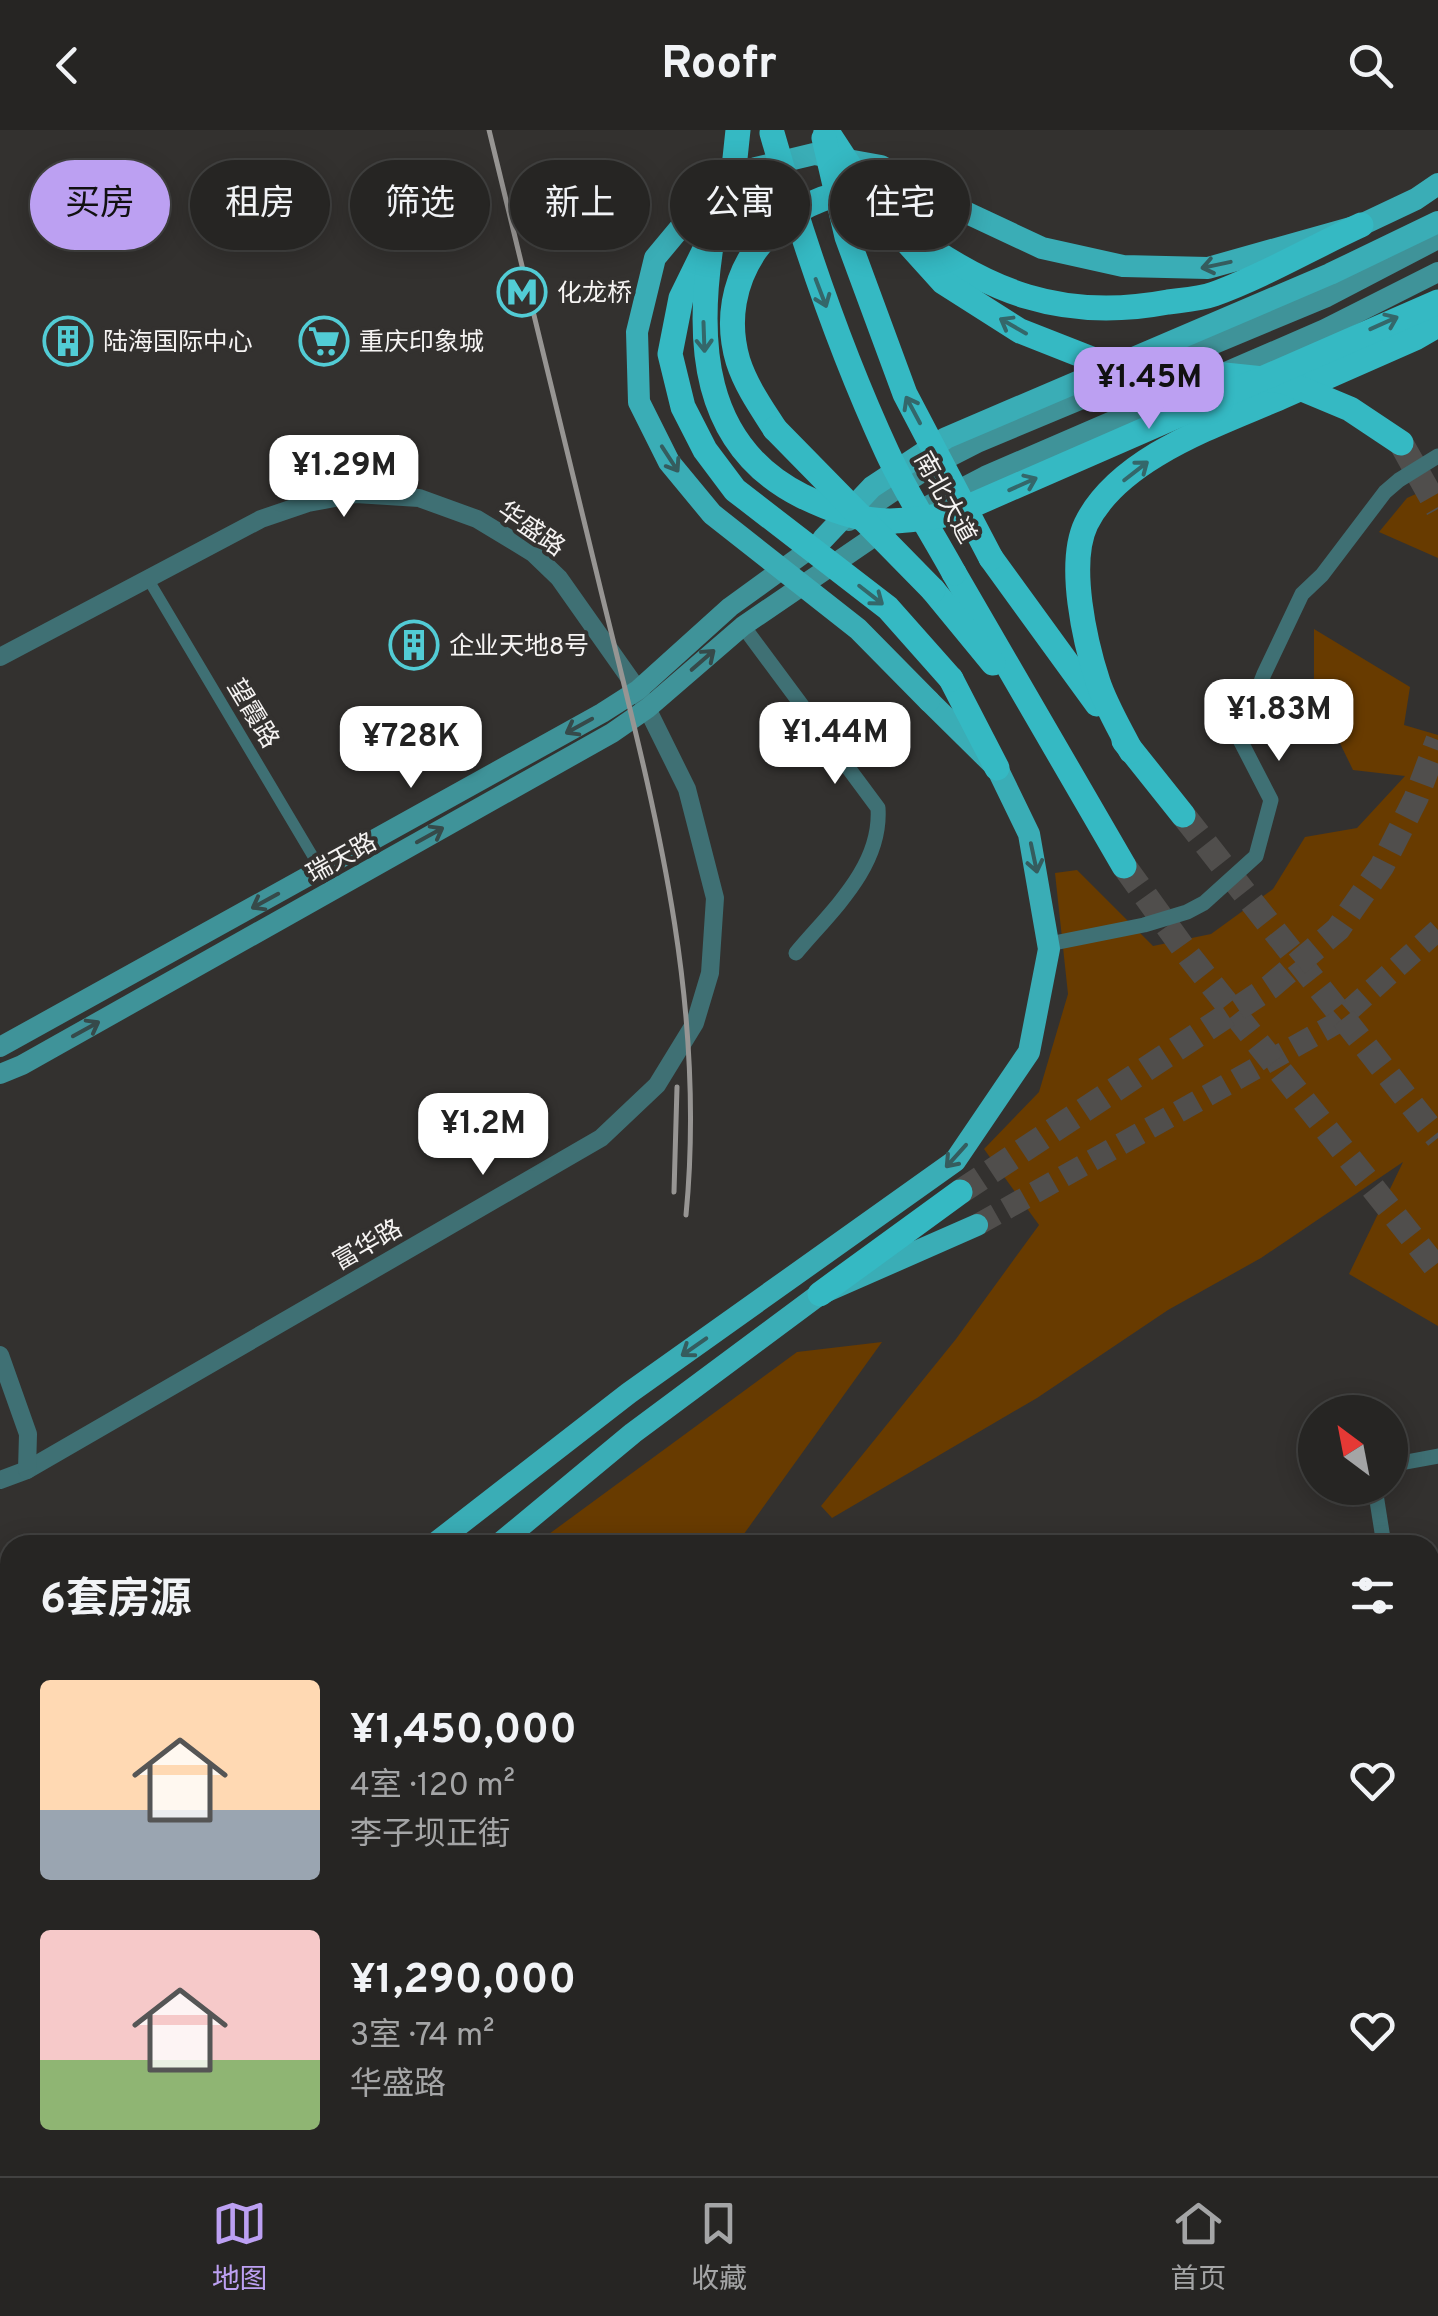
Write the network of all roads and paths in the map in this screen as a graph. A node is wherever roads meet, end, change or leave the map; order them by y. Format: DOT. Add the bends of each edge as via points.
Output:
graph roads {
  1 [pos="738,130"];
  2 [pos="824,130"];
  3 [pos="772,131"];
  4 [pos="735,160"];
  5 [pos="844,160"];
  6 [pos="848,160"];
  7 [pos="1438,184"];
  8 [pos="830,196"];
  9 [pos="970,214"];
  10 [pos="1438,222"];
  11 [pos="1361,224"];
  12 [pos="1438,239"];
  13 [pos="707,250"];
  14 [pos="710,250"];
  15 [pos="914,250"];
  16 [pos="931,250"];
  17 [pos="1438,272"];
  18 [pos="1438,302"];
  19 [pos="1438,324"];
  20 [pos="1401,443"];
  21 [pos="1438,456"];
  22 [pos="823,540"];
  23 [pos="148,578"];
  24 [pos="743,626"];
  25 [pos="0,657"];
  26 [pos="643,699"];
  27 [pos="1046,728"];
  28 [pos="1131,751"];
  29 [pos="998,768"];
  30 [pos="1183,815"];
  31 [pos="1124,866"];
  32 [pos="321,870"];
  33 [pos="1048,944"];
  34 [pos="796,953"];
  35 [pos="0,1047"];
  36 [pos="0,1078"];
  37 [pos="960,1192"];
  38 [pos="978,1225"];
  39 [pos="820,1294"];
  40 [pos="0,1354"];
  41 [pos="1438,1456"];
  42 [pos="1408,1462"];
  43 [pos="26,1470"];
  44 [pos="0,1480"];
  45 [pos="1378,1505"];
  46 [pos="446,1535"];
  47 [pos="510,1535"];
  48 [pos="1383,1535"];
  1 -- 4 [label="highway, bridge"];
  2 -- 5 [label="highway, bridge"];
  28 -- 2 [label="highway, 南北大道, one-way, bridge" via="991,558 905,394 847,237"];
  3 -- 27 [label="highway, 南北大道, one-way, bridge" via="805,250 888,455"];
  6 -- 29 [label="main road, one-way, bridge" via="814,154 756,168 700,204 655,258 637,332 638,402 668,462 712,514 858,628"];
  7 -- 11 [label="main road"];
  8 -- 27 [label="highway, bridge" via="784,217 756,245 740,279 733,318 737,358 775,428 932,590"];
  11 -- 9 [label="main road, one-way" via="1208,268 1123,266 1042,248"];
  10 -- 22 [label="main road, bridge" via="946,438 872,487"];
  11 -- 16 [label="highway, bridge" via="1212,294 1136,308 1069,308 1009,291"];
  12 -- 22 [label="main road, 瑞天路" via="1327,297 976,443"];
  13 -- 29 [label="highway, one-way, bridge" via="681,298 670,354 683,406 704,450 735,490 888,608 951,679"];
  14 -- 18 [label="highway, one-way, bridge" via="704,349 716,400 738,445 775,482 832,511 888,522 952,514"];
  20 -- 15 [label="highway, one-way, bridge" via="1350,409 1283,380 1099,362 1020,331 943,282"];
  17 -- 24 [label="main road, 瑞天路" via="1324,329 985,476 892,525"];
  28 -- 19 [label="highway, one-way" via="1099,686 1084,617 1077,571 1085,526 1110,492 1182,440"];
  21 -- 33 [label="street" via="1385,492 1302,594 1264,674 1240,738 1271,800 1256,856 1187,912"];
  22 -- 26 [label="main road, 瑞天路" via="730,606"];
  23 -- 25 [label="street, 华盛路"];
  23 -- 26 [label="street, 华盛路" via="260,519 308,502 356,494 418,498 476,519 533,553 559,578"];
  23 -- 32 [label="street, 望霞路"];
  26 -- 24 [label="main road, 瑞天路, one-way"];
  24 -- 34 [label="street" via="878,808 868,866"];
  26 -- 32 [label="main road, 瑞天路, one-way"];
  36 -- 26 [label="main road, 瑞天路, one-way" via="612,732"];
  26 -- 43 [label="street, 富华路" via="686,789 714,898 710,973 696,1023 658,1085 601,1138"];
  27 -- 31 [label="highway, 南北大道"];
  28 -- 30 [label="highway, 南北大道"];
  29 -- 33 [label="main road, one-way" via="1029,834"];
  32 -- 35 [label="main road, 瑞天路, one-way"];
  33 -- 46 [label="main road, one-way" via="1030,1052 956,1161 629,1393"];
  37 -- 39 [label="highway"];
  38 -- 39 [label="main road"];
  39 -- 47 [label="main road" via="633,1433"];
  40 -- 43 [label="street" via="28,1434"];
  41 -- 42 [label="street"];
  43 -- 44 [label="street, 富华路"];
  45 -- 48 [label="street"];
}
